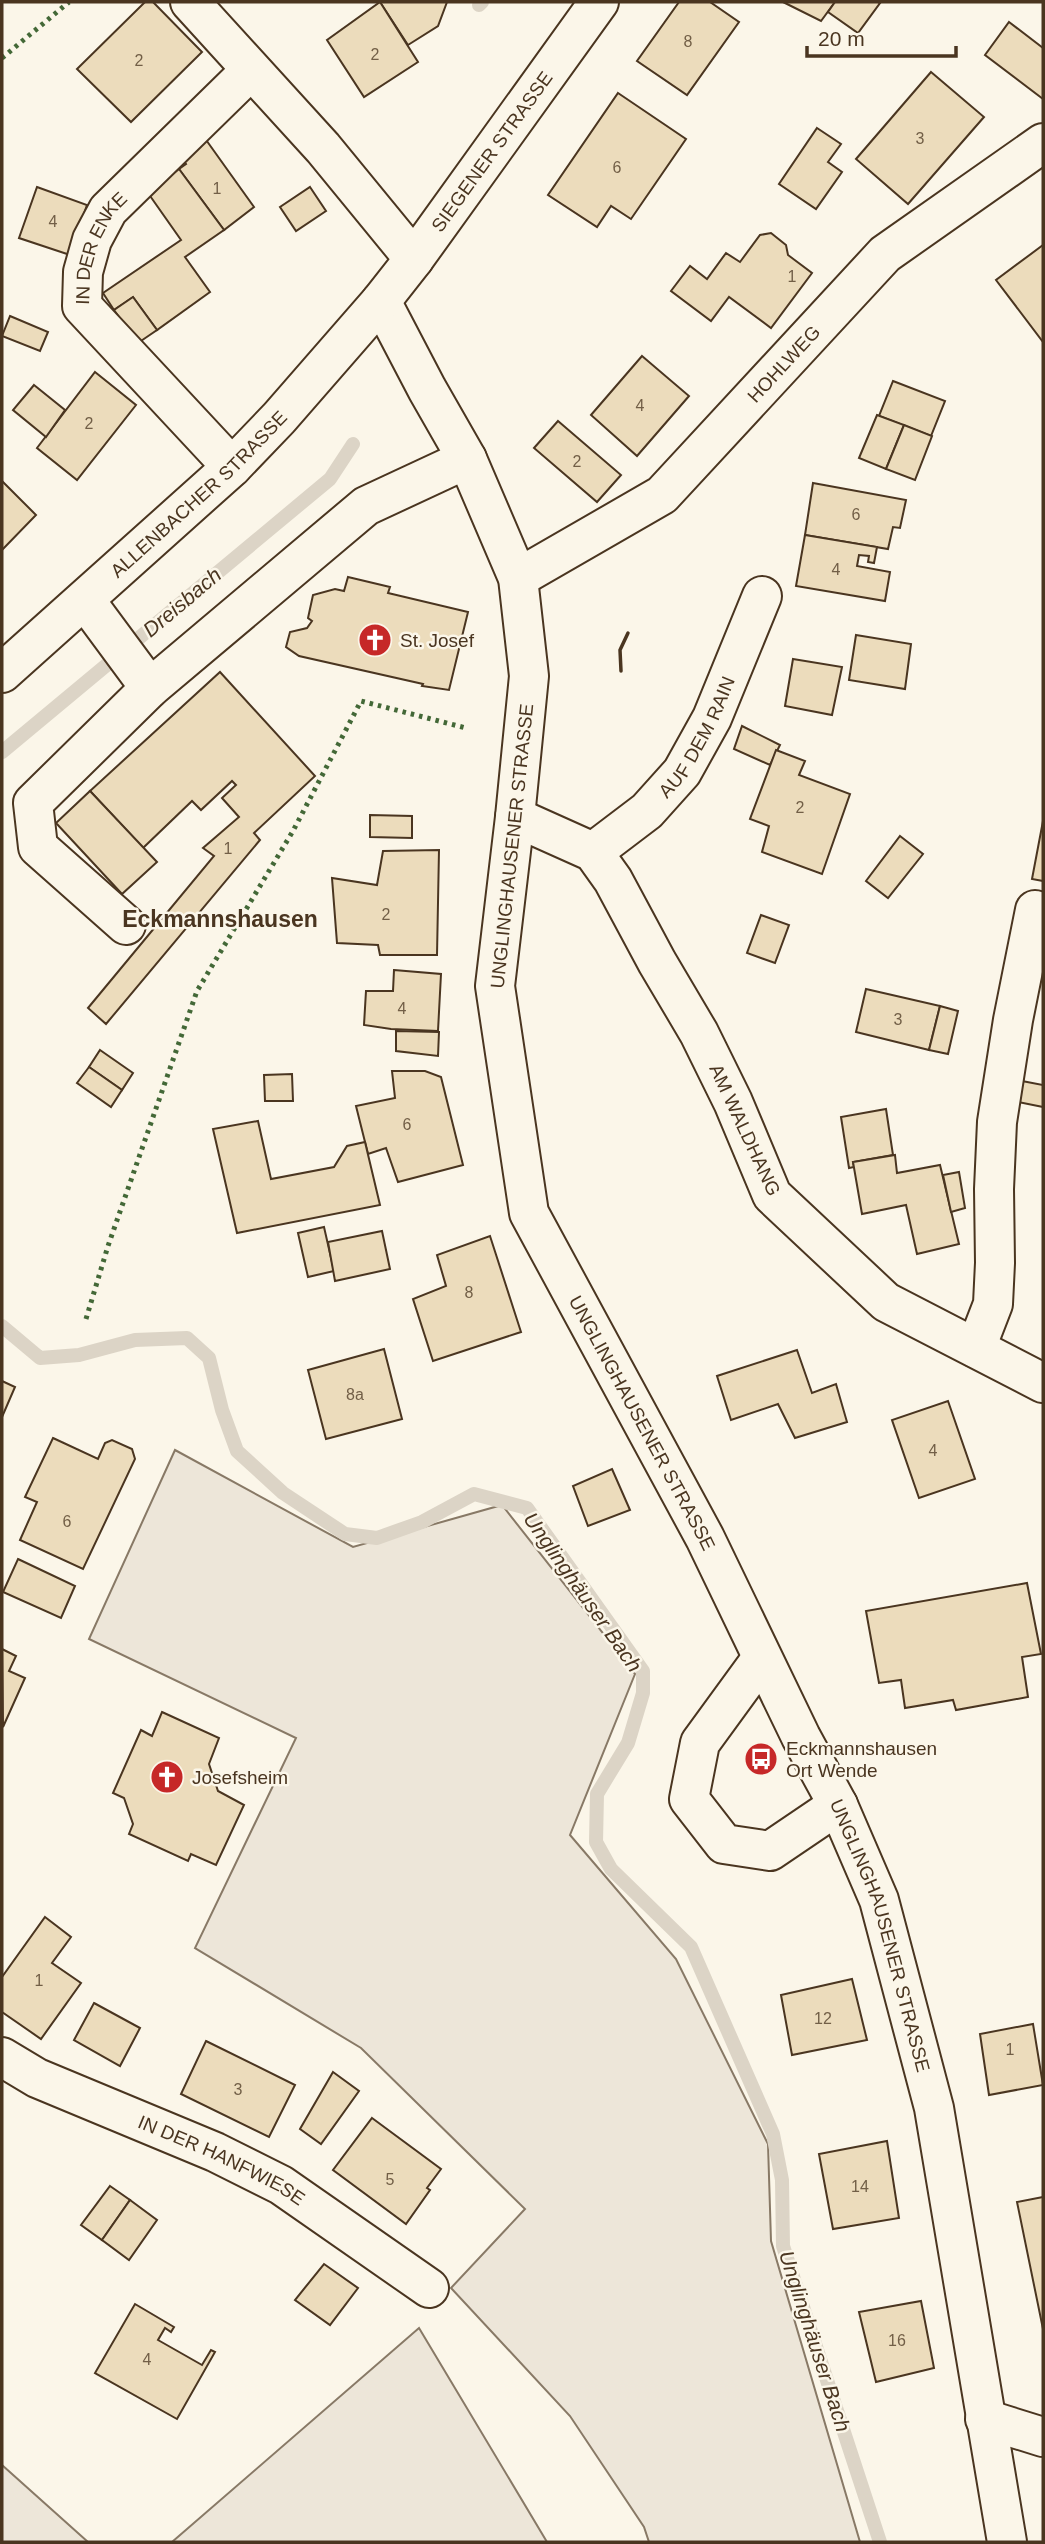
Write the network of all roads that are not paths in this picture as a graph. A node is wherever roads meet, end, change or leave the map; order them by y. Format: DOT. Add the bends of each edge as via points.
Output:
graph roads {
  1 [pos="190,2"];
  2 [pos="599,2"];
  3 [pos="251,70"];
  4 [pos="1043,144"];
  5 [pos="414,259"];
  6 [pos="381,301"];
  7 [pos="467,459"];
  8 [pos="232,467"];
  9 [pos="518,578"];
  10 [pos="762,596"];
  11 [pos="85,600"];
  12 [pos="2,673"];
  13 [pos="146,682"];
  14 [pos="515,817"];
  15 [pos="593,852"];
  16 [pos="1035,910"];
  17 [pos="126,925"];
  18 [pos="976,1348"];
  19 [pos="1043,1383"];
  20 [pos="762,1658"];
  21 [pos="838,1805"];
  22 [pos="2,2057"];
  23 [pos="429,2288"];
  24 [pos="985,2419"];
  25 [pos="1043,2437"];
  26 [pos="1007,2542"];
  1 -- 3 [label="main road"];
  2 -- 5 [label="main road, SIEGENER STRASSE"];
  3 -- 5 [label="main road" via="323,148"];
  3 -- 8 [label="main road, IN DER ENKE" via="108,210 92,240 83,272 82,306"];
  4 -- 9 [label="main road, HOHLWEG" via="885,254 662,495"];
  5 -- 6 [label="main road, SIEGENER STRASSE"];
  6 -- 7 [label="main road, UNGLINGHAUSENER STRASSE"];
  6 -- 8 [label="main road, ALLENBACHER STRASSE"];
  7 -- 9 [label="main road, UNGLINGHAUSENER STRASSE"];
  7 -- 13 [label="main road" via="366,506"];
  8 -- 11 [label="main road, ALLENBACHER STRASSE"];
  9 -- 14 [label="main road, UNGLINGHAUSENER STRASSE" via="529,676"];
  10 -- 15 [label="main road, AUF DEM RAIN" via="712,718 682,772 647,811"];
  11 -- 12 [label="main road, ALLENBACHER STRASSE"];
  11 -- 13 [label="main road"];
  13 -- 17 [label="main road" via="33,803 38,847"];
  14 -- 15 [label="main road"];
  14 -- 20 [label="main road, UNGLINGHAUSENER STRASSE" via="495,986 529,1213 705,1538"];
  15 -- 18 [label="main road, AM WALDHANG" via="699,1033 772,1195 886,1302"];
  16 -- 18 [label="main road" via="998,1122 993,1304"];
  18 -- 19 [label="main road, AM WALDHANG"];
  20 -- 21 [label="main road, UNGLINGHAUSENER STRASSE"];
  20 -- 21 [label="main road" via="700,1743 689,1799 724,1844 770,1851"];
  21 -- 24 [label="main road, UNGLINGHAUSENER STRASSE" via="879,1900 934,2108"];
  22 -- 23 [label="main road, IN DER HANFWIESE" via="37,2078 215,2152 281,2185"];
  24 -- 25 [label="main road"];
  24 -- 26 [label="main road, UNGLINGHAUSENER STRASSE"];
}
